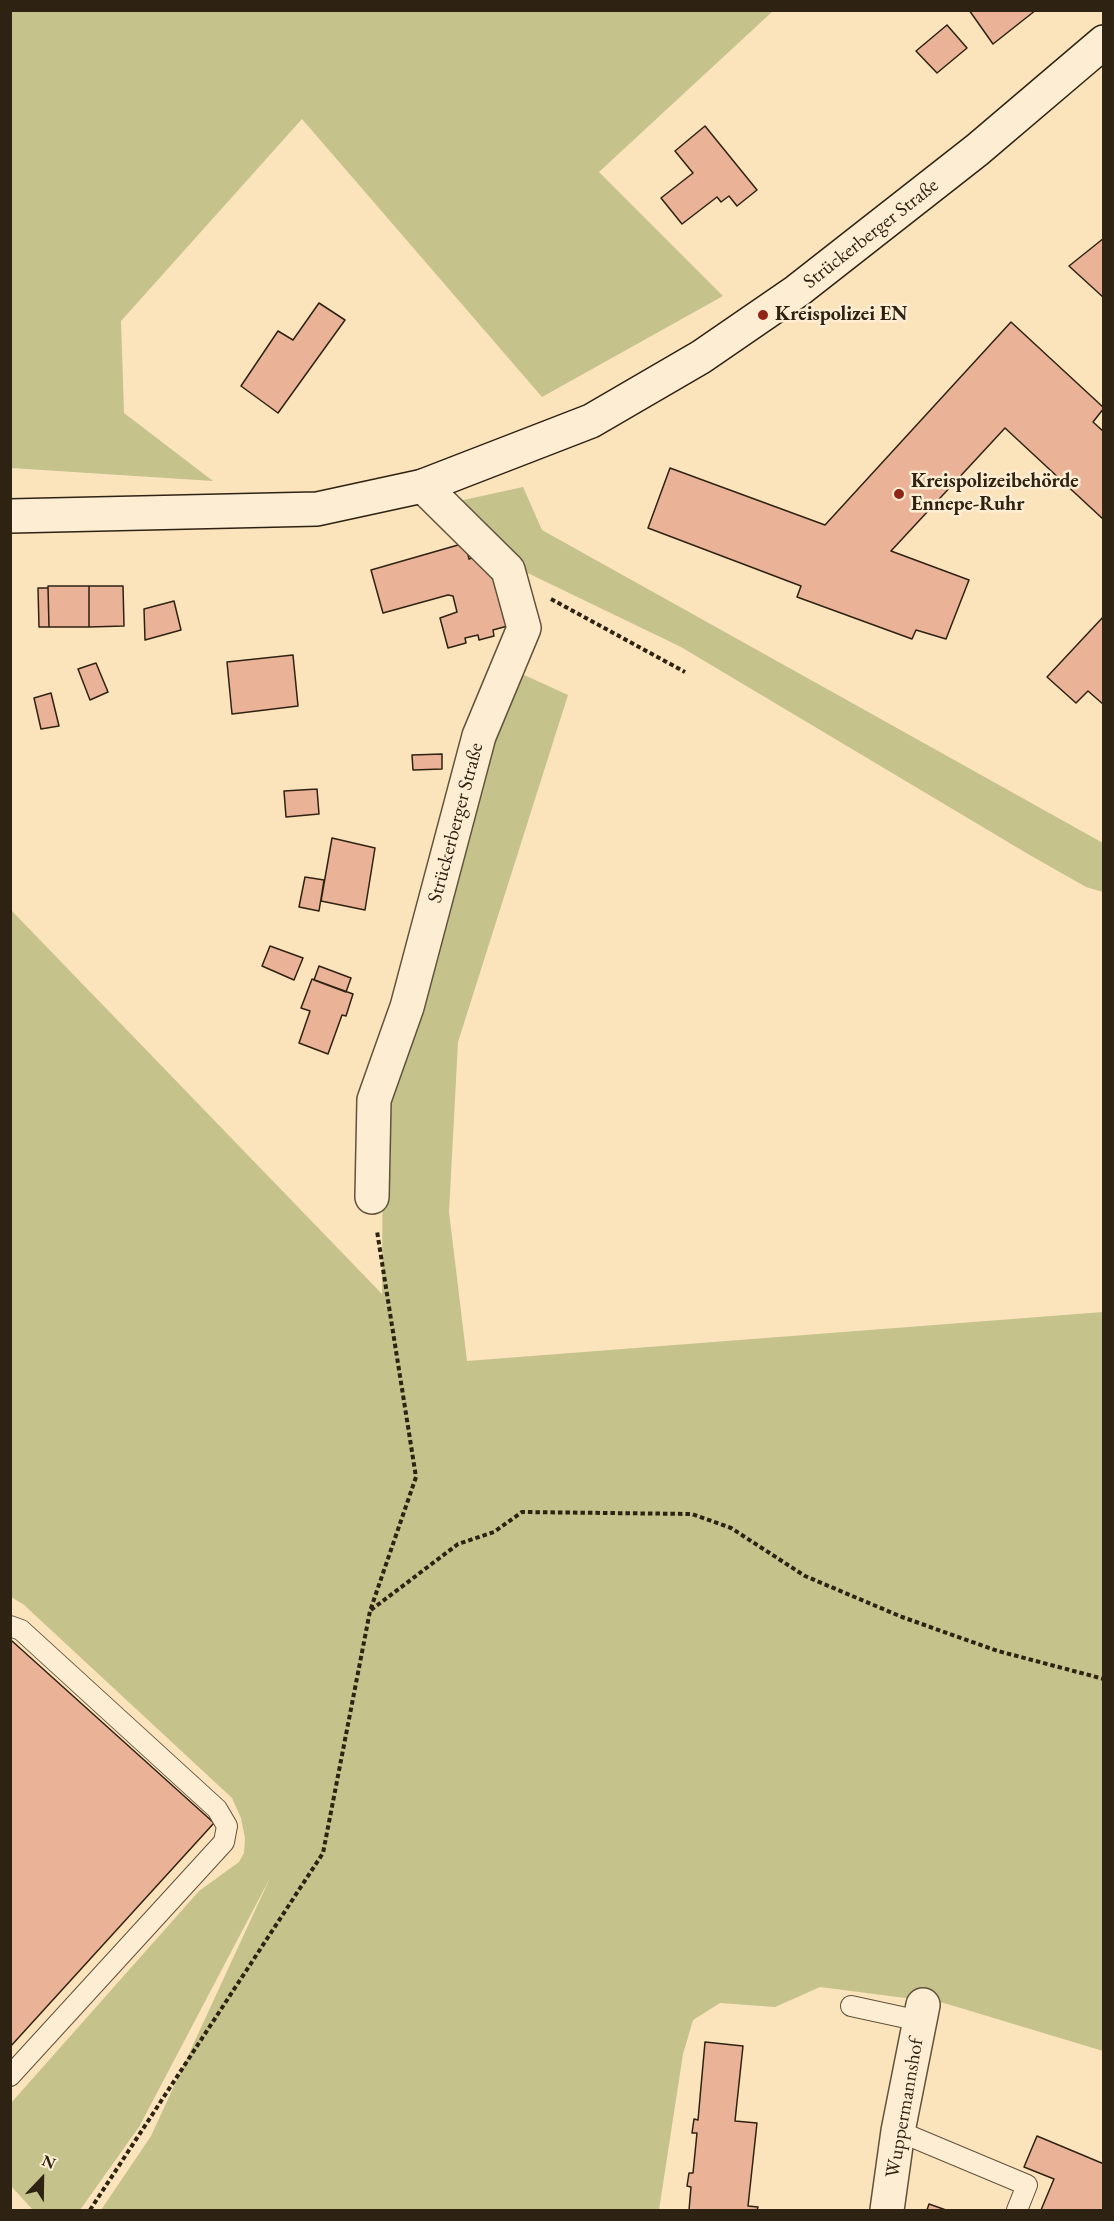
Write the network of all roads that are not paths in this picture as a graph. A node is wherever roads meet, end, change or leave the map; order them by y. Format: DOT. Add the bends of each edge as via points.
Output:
graph roads {
  1 [pos="1104,42"];
  2 [pos="423,486"];
  3 [pos="10,516"];
  4 [pos="372,1197"];
  5 [pos="10,1626"];
  6 [pos="851,2007"];
  7 [pos="922,2013"];
  8 [pos="10,2076"];
  9 [pos="898,2131"];
  10 [pos="887,2211"];
  11 [pos="1017,2211"];
  1 -- 2 [label="main road, Strückerberger Straße" via="880,227 798,291 701,357 591,421"];
  2 -- 3 [label="main road, Strückerberger Straße" via="317,509"];
  2 -- 4 [label="main road, Strückerberger Straße" via="508,570 524,628 479,736 407,1007 374,1100"];
  5 -- 8 [label="lane" via="21,1630 217,1809 227,1826 224,1842"];
  6 -- 7 [label="lane"];
  7 -- 9 [label="main road, Wuppermannshof"];
  9 -- 10 [label="main road, Wuppermannshof"];
  9 -- 11 [label="lane" via="1027,2185"];
}
